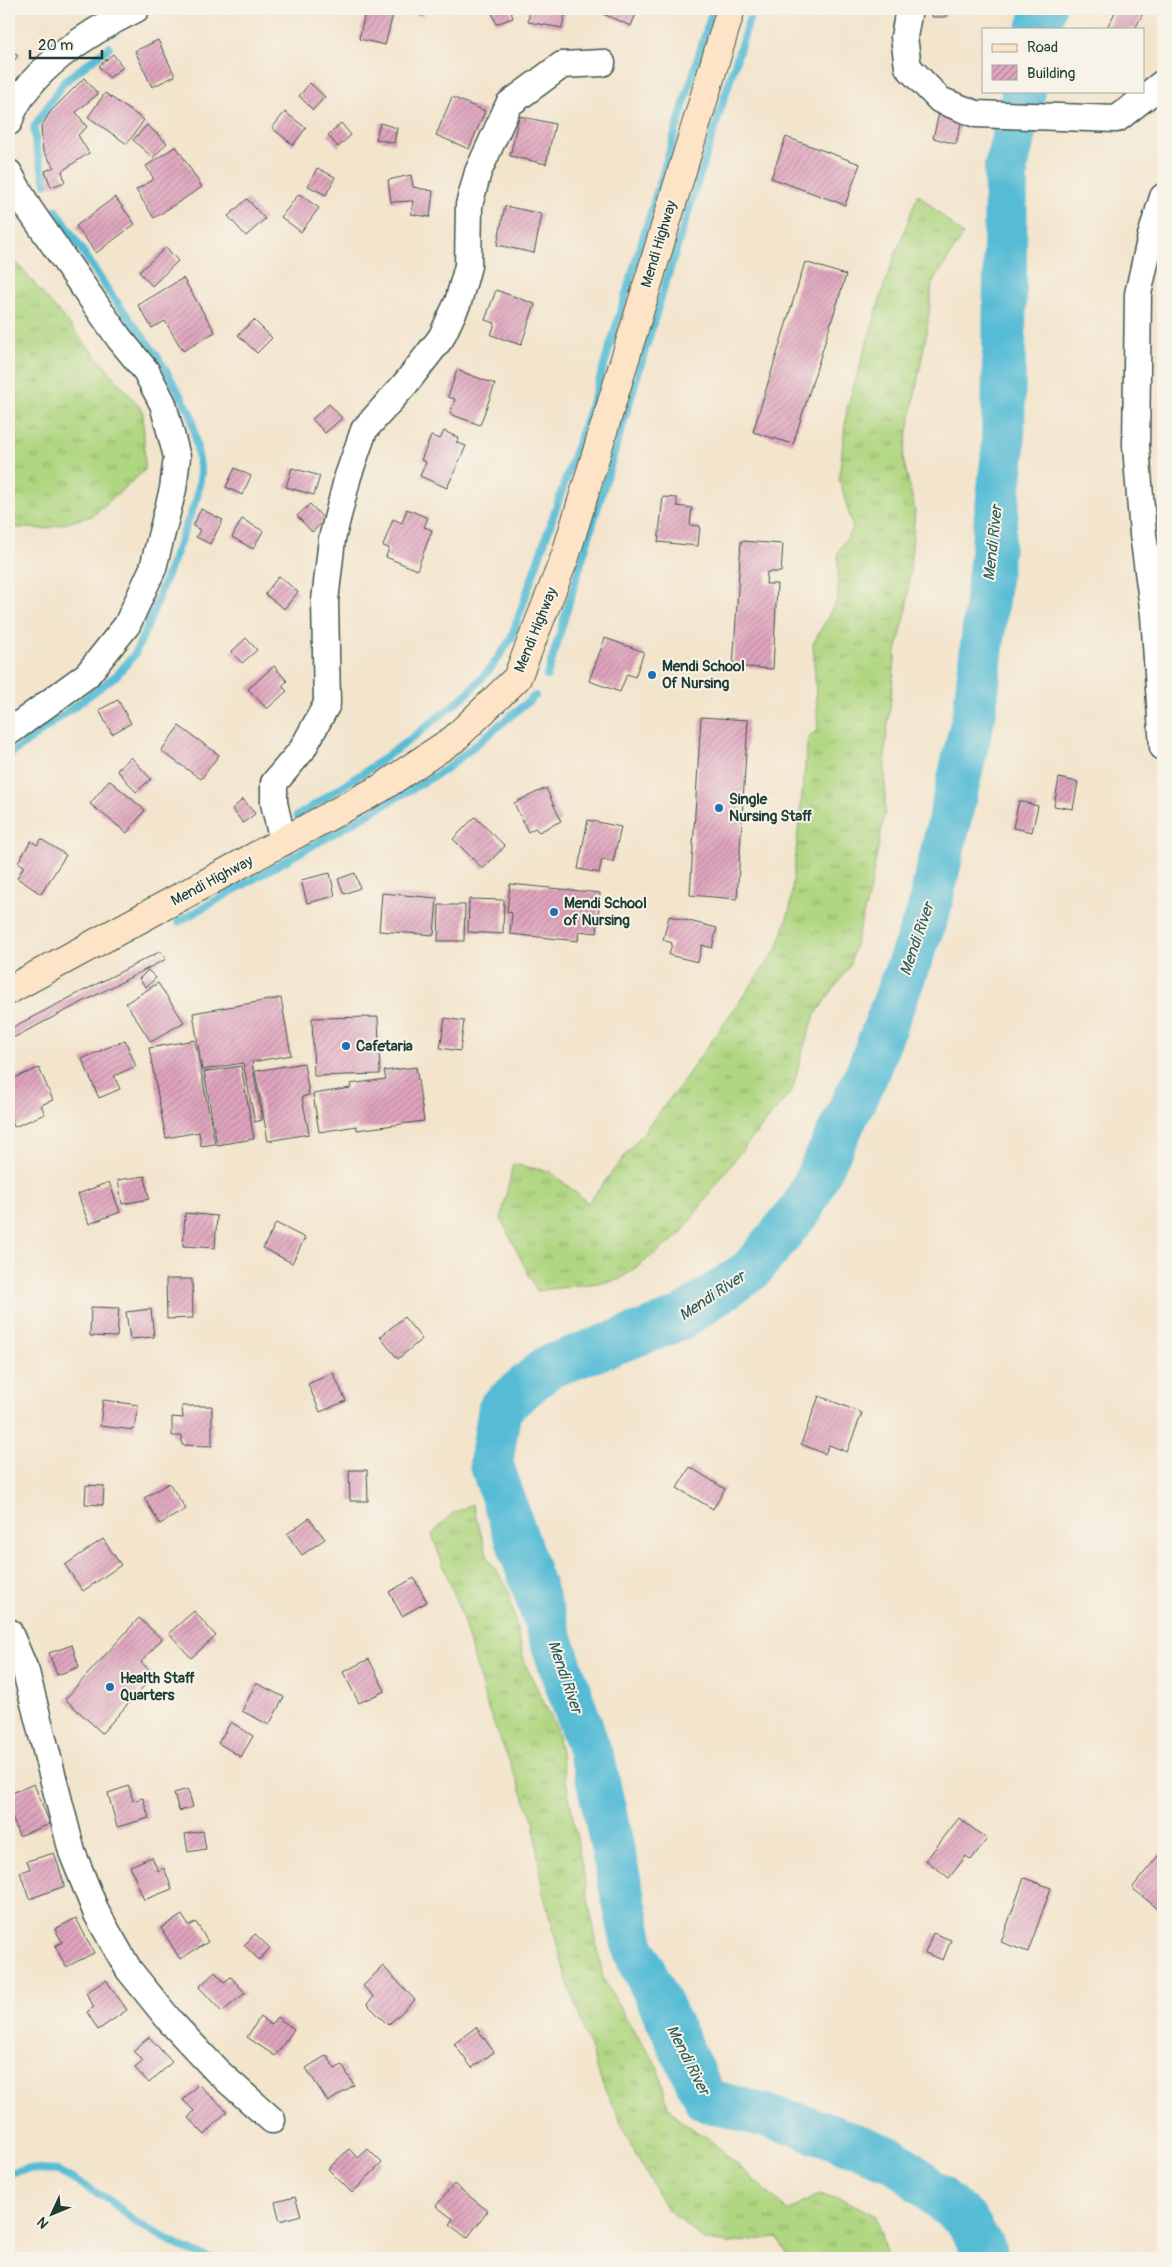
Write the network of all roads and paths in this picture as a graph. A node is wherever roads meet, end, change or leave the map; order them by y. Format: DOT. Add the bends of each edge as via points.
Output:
graph roads {
  1 [pos="136,9"];
  2 [pos="731,9"];
  3 [pos="908,9"];
  4 [pos="602,63"];
  5 [pos="1163,83"];
  6 [pos="9,122"];
  7 [pos="9,173"];
  8 [pos="1163,197"];
  9 [pos="9,732"];
  10 [pos="1163,747"];
  11 [pos="283,842"];
  12 [pos="9,990"];
  13 [pos="9,1632"];
  14 [pos="272,2120"];
  1 -- 6 [label="street" via="106,24 41,72 14,107"];
  2 -- 11 [label="main road, Mendi Highway" via="565,558 517,678 454,739 380,788"];
  3 -- 5 [label="street" via="904,37 908,68 940,100 976,114 1117,119"];
  4 -- 11 [label="street" via="562,65 509,104 478,172 469,206 468,266 458,302 441,338 364,430 332,539 324,601 326,704 302,750 274,783 274,803"];
  7 -- 9 [label="street" via="29,209 119,338 146,371 164,404 177,457 173,489 153,568 127,625 86,675"];
  8 -- 10 [label="street" via="1138,294 1136,446 1154,615"];
  11 -- 12 [label="main road, Mendi Highway"];
  13 -- 14 [label="street" via="26,1672 72,1852 98,1914 129,1970 171,2022"];
}
